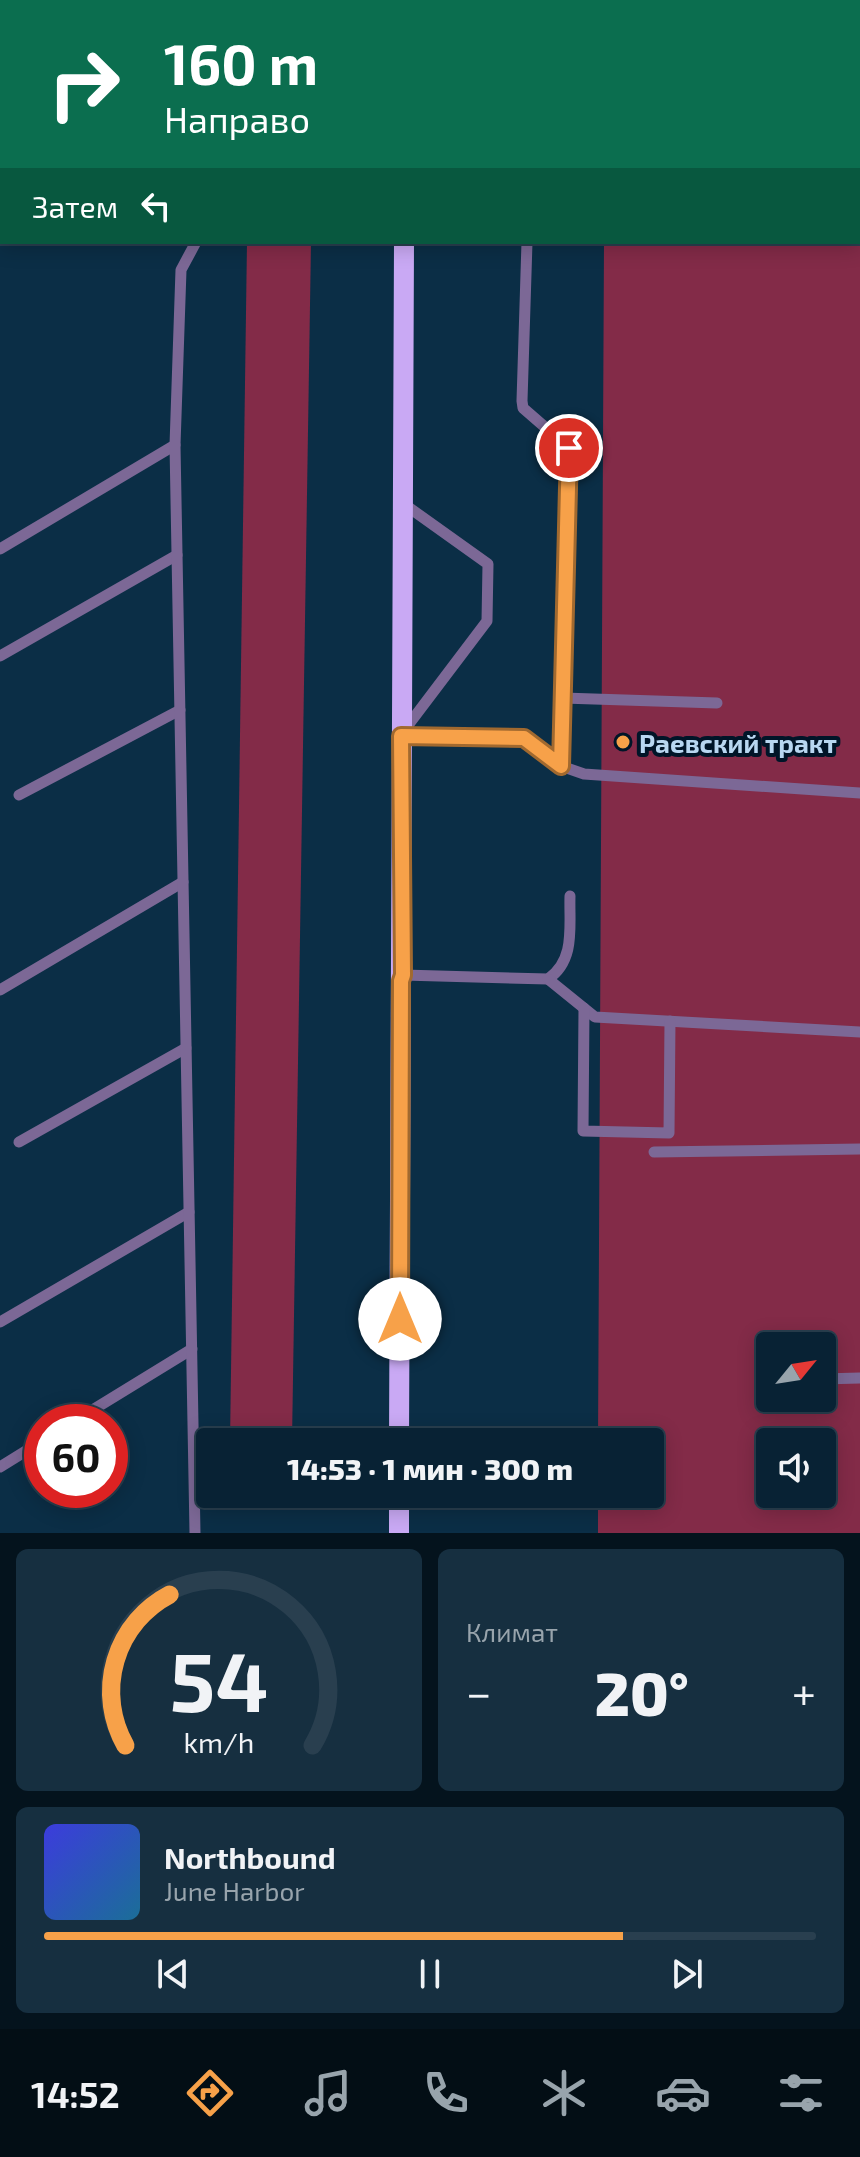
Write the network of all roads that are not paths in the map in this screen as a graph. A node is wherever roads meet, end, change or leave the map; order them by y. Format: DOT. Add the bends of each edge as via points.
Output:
graph roads {
  1 [pos="195,244"];
  2 [pos="404,244"];
  3 [pos="527,244"];
  4 [pos="175,445"];
  5 [pos="404,504"];
  6 [pos="0,549"];
  7 [pos="177,555"];
  8 [pos="0,656"];
  9 [pos="563,698"];
  10 [pos="717,703"];
  11 [pos="180,710"];
  12 [pos="401,736"];
  13 [pos="561,766"];
  14 [pos="860,793"];
  15 [pos="19,795"];
  16 [pos="183,882"];
  17 [pos="570,896"];
  18 [pos="403,975"];
  19 [pos="548,979"];
  20 [pos="0,990"];
  21 [pos="584,1008"];
  22 [pos="670,1021"];
  23 [pos="860,1032"];
  24 [pos="186,1048"];
  25 [pos="19,1142"];
  26 [pos="860,1149"];
  27 [pos="654,1152"];
  28 [pos="189,1212"];
  29 [pos="0,1322"];
  30 [pos="192,1349"];
  31 [pos="860,1378"];
  32 [pos="836,1379"];
  33 [pos="102,1404"];
  34 [pos="399,1428"];
  35 [pos="24,1452"];
  36 [pos="0,1467"];
  37 [pos="399,1508"];
  38 [pos="195,1533"];
  39 [pos="399,1533"];
  1 -- 4 [label="lane" via="181,270"];
  2 -- 5 [label="main road"];
  3 -- 9 [label="lane" via="523,408 569,448"];
  4 -- 6 [label="lane"];
  4 -- 7 [label="lane"];
  5 -- 12 [label="main road"];
  5 -- 12 [label="lane" via="488,564 487,621"];
  7 -- 8 [label="lane"];
  7 -- 11 [label="lane"];
  9 -- 10 [label="lane"];
  9 -- 13 [label="lane"];
  11 -- 15 [label="lane"];
  11 -- 16 [label="lane"];
  12 -- 13 [label="lane" via="524,738"];
  12 -- 18 [label="main road"];
  13 -- 14 [label="lane" via="584,774"];
  16 -- 20 [label="lane"];
  16 -- 24 [label="lane"];
  17 -- 19 [label="lane" via="566,958"];
  18 -- 19 [label="lane"];
  18 -- 34 [label="main road"];
  19 -- 21 [label="lane"];
  21 -- 22 [label="lane" via="595,1017"];
  21 -- 22 [label="lane" via="583,1131 669,1133"];
  22 -- 23 [label="lane"];
  24 -- 25 [label="lane"];
  24 -- 28 [label="lane"];
  26 -- 27 [label="lane"];
  28 -- 29 [label="lane"];
  28 -- 30 [label="lane"];
  30 -- 33 [label="lane"];
  30 -- 38 [label="lane"];
  31 -- 32 [label="lane"];
  35 -- 36 [label="lane"];
  37 -- 39 [label="main road"];
}
